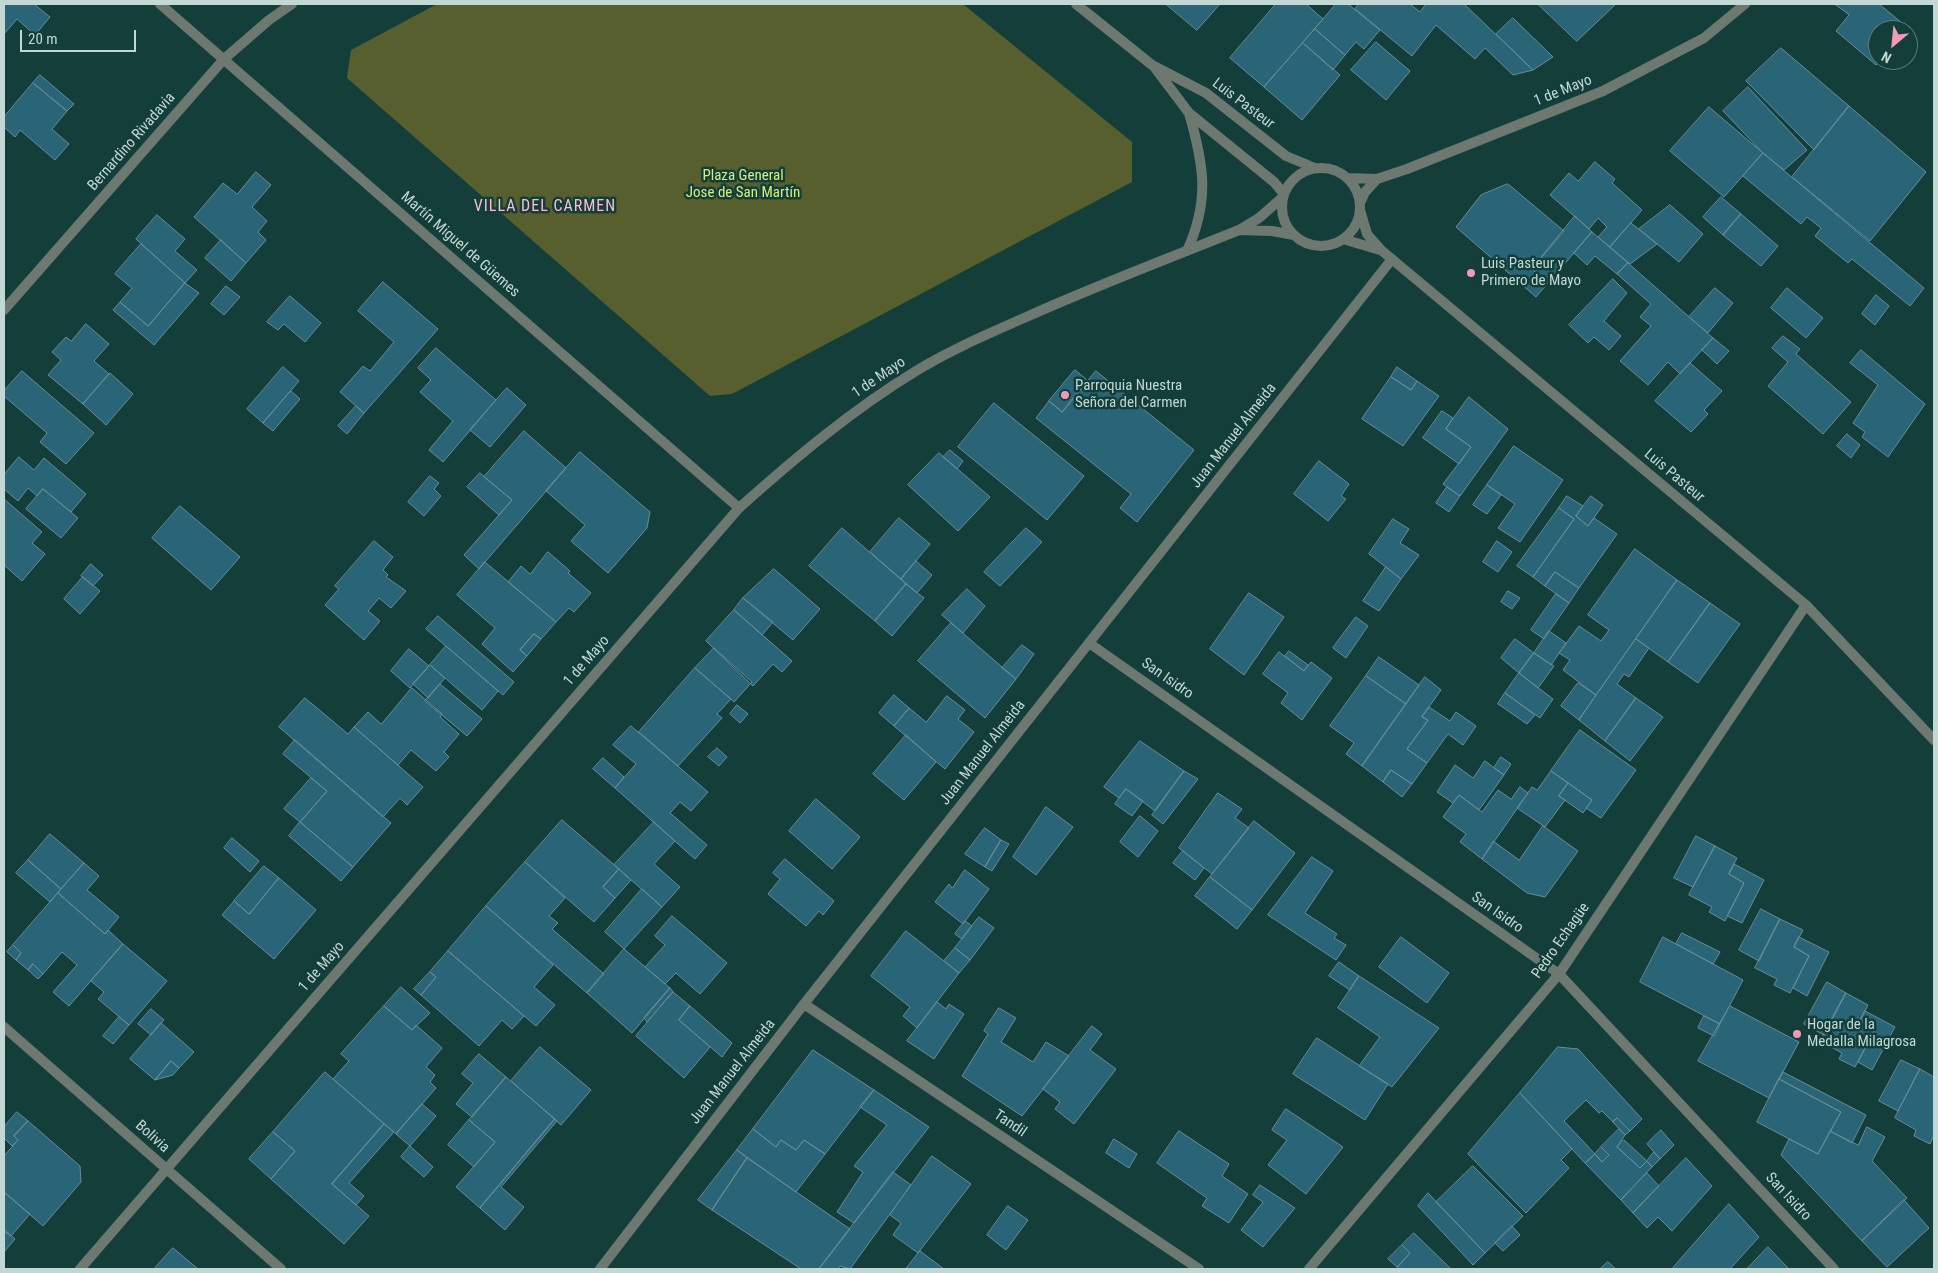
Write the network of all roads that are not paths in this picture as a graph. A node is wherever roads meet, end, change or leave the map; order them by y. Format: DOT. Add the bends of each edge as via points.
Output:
graph roads {
  1 [pos="160,4"];
  2 [pos="292,4"];
  3 [pos="1076,4"];
  4 [pos="1745,4"];
  5 [pos="224,59"];
  6 [pos="1152,65"];
  7 [pos="1189,113"];
  8 [pos="1315,168"];
  9 [pos="1348,178"];
  10 [pos="1377,179"];
  11 [pos="1284,195"];
  12 [pos="1360,206"];
  13 [pos="1239,230"];
  14 [pos="1294,235"];
  15 [pos="1343,239"];
  16 [pos="1381,250"];
  17 [pos="1187,251"];
  18 [pos="1392,259"];
  19 [pos="4,310"];
  20 [pos="739,508"];
  21 [pos="1806,605"];
  22 [pos="1089,642"];
  23 [pos="1934,740"];
  24 [pos="1559,974"];
  25 [pos="804,1004"];
  26 [pos="4,1027"];
  27 [pos="166,1170"];
  28 [pos="80,1269"];
  29 [pos="281,1269"];
  30 [pos="600,1269"];
  31 [pos="1199,1269"];
  32 [pos="1308,1269"];
  33 [pos="1834,1269"];
  1 -- 5 [label="street, Martín Miguel de Güemes"];
  2 -- 5 [label="street, Bernardino Rivadavia"];
  3 -- 6 [label="street, Luis Pasteur"];
  4 -- 10 [label="street, 1 de Mayo" via="1704,38 1603,91"];
  5 -- 19 [label="street, Bernardino Rivadavia"];
  5 -- 20 [label="street, Martín Miguel de Güemes"];
  6 -- 7 [label="street, Luis Pasteur"];
  6 -- 8 [label="street, Luis Pasteur" via="1206,93 1286,156"];
  7 -- 11 [label="street, Luis Pasteur" via="1274,182"];
  7 -- 17 [label="street, Luis Pasteur" via="1200,154 1203,198 1202,212"];
  8 -- 9 [label="street" via="1333,170"];
  8 -- 11 [label="street" via="1300,174"];
  9 -- 10 [label="street, 1 de Mayo"];
  9 -- 12 [label="street" via="1356,189"];
  10 -- 12 [label="street" via="1365,192"];
  11 -- 13 [label="street, 1 de Mayo" via="1259,218"];
  11 -- 14 [label="street" via="1282,211"];
  12 -- 15 [label="street" via="1355,227"];
  12 -- 16 [label="street, Luis Pasteur" via="1368,234"];
  13 -- 14 [label="street, 1 de Mayo"];
  13 -- 17 [label="street, 1 de Mayo"];
  14 -- 15 [label="street" via="1309,244 1326,245"];
  15 -- 16 [label="street, Luis Pasteur"];
  16 -- 18 [label="street, Luis Pasteur"];
  17 -- 20 [label="street, 1 de Mayo" via="980,337 917,370 836,426"];
  18 -- 21 [label="street, Luis Pasteur"];
  18 -- 22 [label="street, Juan Manuel Almeida"];
  20 -- 27 [label="street, 1 de Mayo"];
  21 -- 23 [label="street, Luis Pasteur"];
  21 -- 24 [label="street, Pedro Echagüe"];
  22 -- 24 [label="street, San Isidro"];
  22 -- 25 [label="street, Juan Manuel Almeida"];
  24 -- 32 [label="street, Pedro Echagüe"];
  24 -- 33 [label="street, San Isidro"];
  25 -- 30 [label="street, Juan Manuel Almeida"];
  25 -- 31 [label="street, Tandil"];
  26 -- 27 [label="street, Bolivia"];
  27 -- 28 [label="street, 1 de Mayo"];
  27 -- 29 [label="street, Bolivia"];
}
